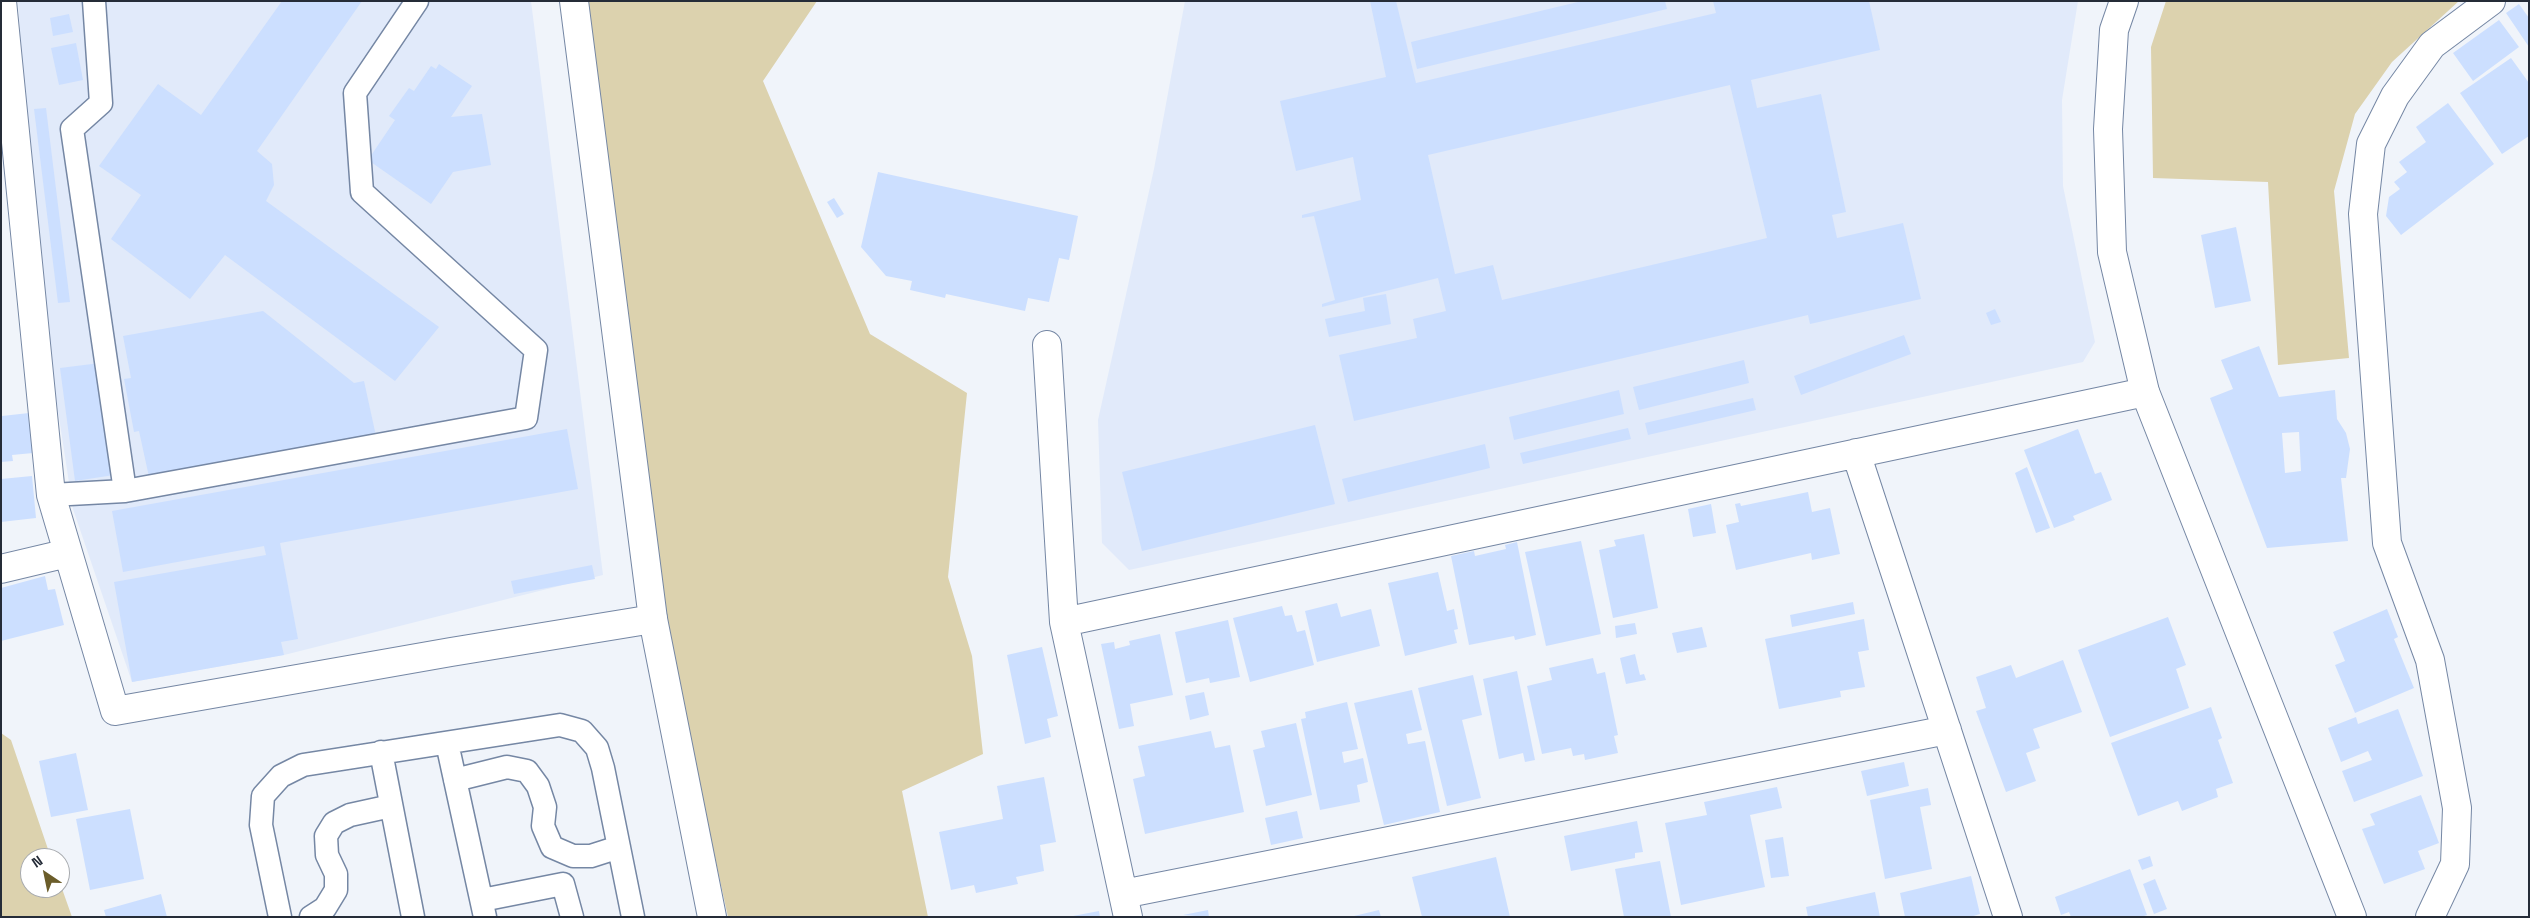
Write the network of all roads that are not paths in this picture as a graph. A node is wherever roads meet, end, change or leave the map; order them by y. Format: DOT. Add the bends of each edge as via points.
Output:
graph roads {
  1 [pos="2,1"];
  2 [pos="94,1"];
  3 [pos="417,1"];
  4 [pos="574,1"];
  5 [pos="2124,1"];
  6 [pos="2491,1"];
  7 [pos="1047,345"];
  8 [pos="2144,392"];
  9 [pos="1856,453"];
  10 [pos="125,491"];
  11 [pos="51,496"];
  12 [pos="68,553"];
  13 [pos="1,569"];
  14 [pos="653,619"];
  15 [pos="1064,622"];
  16 [pos="1947,730"];
  17 [pos="447,743"];
  18 [pos="380,752"];
  19 [pos="455,780"];
  20 [pos="391,806"];
  21 [pos="619,846"];
  22 [pos="1125,905"];
  23 [pos="484,909"];
  24 [pos="411,916"];
  25 [pos="280,917"];
  26 [pos="311,917"];
  27 [pos="572,917"];
  28 [pos="633,917"];
  29 [pos="712,917"];
  30 [pos="2008,917"];
  31 [pos="2352,917"];
  32 [pos="2430,917"];
  1 -- 11 [label="street"];
  2 -- 10 [label="lane" via="101,103 72,129"];
  3 -- 10 [label="lane" via="355,93 362,192 536,350 526,418"];
  4 -- 14 [label="street"];
  5 -- 8 [label="street" via="2114,30 2108,129 2112,252"];
  6 -- 32 [label="street" via="2432,45 2395,96 2371,144 2363,214 2387,543 2430,660 2457,808 2455,864"];
  7 -- 15 [label="street"];
  8 -- 9 [label="street"];
  8 -- 31 [label="street"];
  9 -- 15 [label="street"];
  9 -- 16 [label="street"];
  10 -- 11 [label="lane"];
  11 -- 12 [label="street"];
  12 -- 13 [label="street"];
  12 -- 14 [label="street" via="115,711"];
  14 -- 29 [label="street"];
  15 -- 22 [label="street"];
  16 -- 22 [label="street"];
  16 -- 30 [label="street"];
  17 -- 18 [label="lane"];
  17 -- 19 [label="lane"];
  17 -- 21 [label="lane" via="560,725 582,731 597,748"];
  18 -- 20 [label="lane"];
  18 -- 25 [label="lane" via="303,765 281,776 263,796 261,826"];
  19 -- 21 [label="lane" via="507,767 527,771 538,786 545,807 543,826 552,847 573,856 591,856"];
  19 -- 23 [label="lane"];
  20 -- 24 [label="lane"];
  20 -- 26 [label="lane" via="350,815 334,823 326,836 327,855 336,874 336,890 325,908"];
  21 -- 28 [label="lane"];
  23 -- 27 [label="lane" via="564,884"];
}
